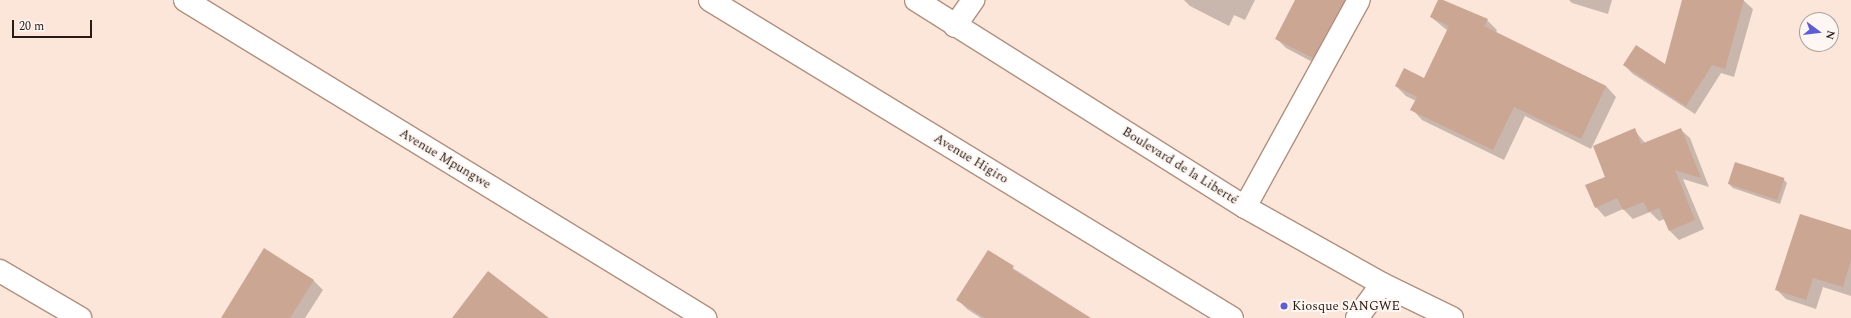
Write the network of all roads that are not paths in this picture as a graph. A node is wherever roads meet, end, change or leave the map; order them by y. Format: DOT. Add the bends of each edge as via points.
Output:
graph roads {
  1 [pos="185,0"];
  2 [pos="710,0"];
  3 [pos="916,0"];
  4 [pos="973,0"];
  5 [pos="1359,0"];
  6 [pos="955,26"];
  7 [pos="1245,207"];
  8 [pos="0,271"];
  9 [pos="1382,284"];
  10 [pos="80,318"];
  11 [pos="705,318"];
  12 [pos="1232,318"];
  13 [pos="1357,318"];
  14 [pos="1452,318"];
  1 -- 11 [label="main road, Avenue Mpungwe"];
  2 -- 12 [label="main road, Avenue Higiro"];
  3 -- 6 [label="main road, Boulevard de la Liberté"];
  4 -- 6 [label="main road"];
  5 -- 7 [label="main road"];
  6 -- 7 [label="main road, Boulevard de la Liberté"];
  7 -- 9 [label="main road, Boulevard de la Liberté"];
  8 -- 10 [label="main road"];
  9 -- 13 [label="main road"];
  9 -- 14 [label="main road, Boulevard de la Liberté"];
}
